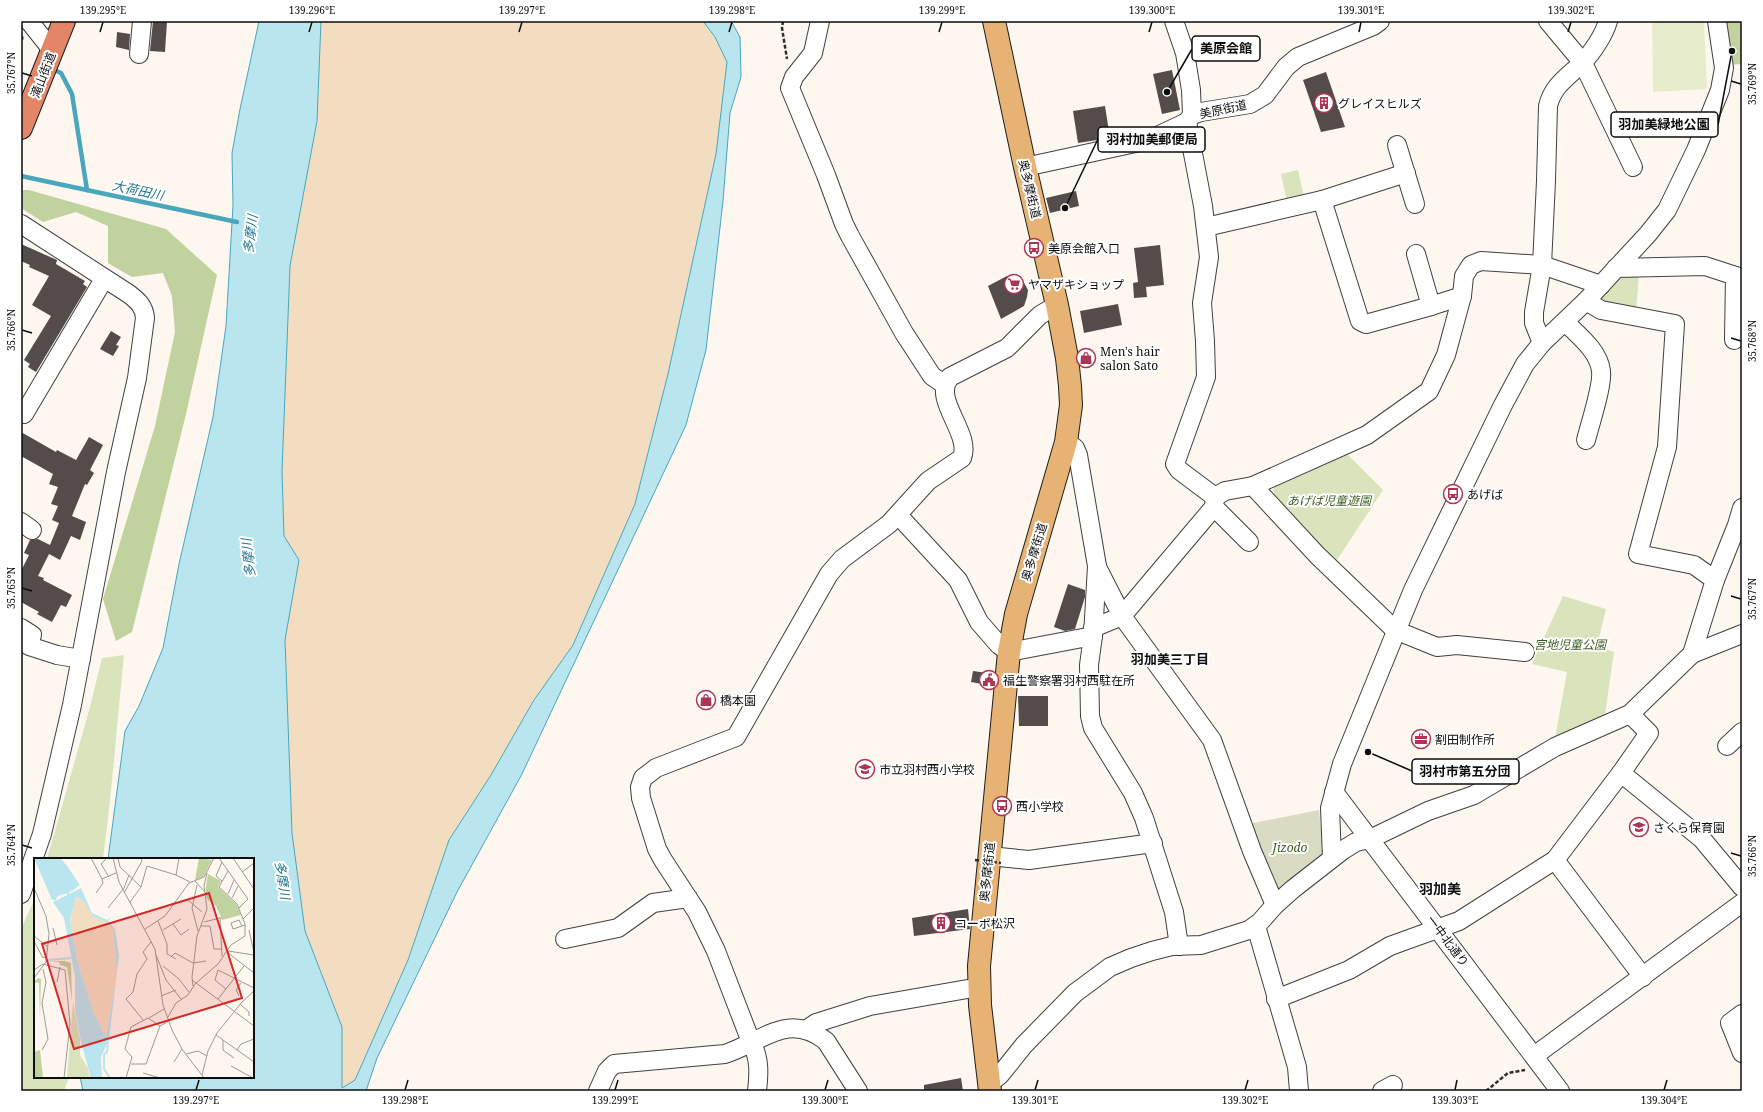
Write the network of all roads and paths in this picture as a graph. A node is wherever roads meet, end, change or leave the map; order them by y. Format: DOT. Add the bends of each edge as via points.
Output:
graph roads {
  1 [pos="29,21"];
  2 [pos="64,21"];
  3 [pos="142,21"];
  4 [pos="783,21"];
  5 [pos="820,21"];
  6 [pos="994,21"];
  7 [pos="1174,21"];
  8 [pos="1380,21"];
  9 [pos="1548,21"];
  10 [pos="1608,21"];
  11 [pos="1717,21"];
  12 [pos="52,50"];
  13 [pos="139,54"];
  14 [pos="1583,63"];
  15 [pos="794,77"];
  16 [pos="1189,119"];
  17 [pos="21,128"];
  18 [pos="1397,145"];
  19 [pos="1025,167"];
  20 [pos="1633,167"];
  21 [pos="1406,173"];
  22 [pos="1322,200"];
  23 [pos="1416,204"];
  24 [pos="21,224"];
  25 [pos="1206,227"];
  26 [pos="1416,254"];
  27 [pos="1542,265"];
  28 [pos="1616,268"];
  29 [pos="1739,277"];
  30 [pos="104,279"];
  31 [pos="1601,285"];
  32 [pos="1462,296"];
  33 [pos="1586,301"];
  34 [pos="1057,305"];
  35 [pos="1431,306"];
  36 [pos="1565,322"];
  37 [pos="1734,340"];
  38 [pos="1542,344"];
  39 [pos="945,385"];
  40 [pos="24,414"];
  41 [pos="1586,440"];
  42 [pos="1066,442"];
  43 [pos="1253,486"];
  44 [pos="1214,502"];
  45 [pos="1742,508"];
  46 [pos="898,515"];
  47 [pos="1249,542"];
  48 [pos="1097,566"];
  49 [pos="1715,580"];
  50 [pos="1122,616"];
  51 [pos="21,628"];
  52 [pos="1395,630"];
  53 [pos="1093,632"];
  54 [pos="1742,634"];
  55 [pos="1010,652"];
  56 [pos="1525,652"];
  57 [pos="1692,654"];
  58 [pos="81,659"];
  59 [pos="1630,714"];
  60 [pos="1742,732"];
  61 [pos="1727,746"];
  62 [pos="1621,773"];
  63 [pos="1334,792"];
  64 [pos="1370,839"];
  65 [pos="1153,843"];
  66 [pos="1332,858"];
  67 [pos="988,860"];
  68 [pos="1555,860"];
  69 [pos="1742,887"];
  70 [pos="21,894"];
  71 [pos="688,898"];
  72 [pos="1742,903"];
  73 [pos="1275,905"];
  74 [pos="1256,926"];
  75 [pos="1438,928"];
  76 [pos="565,939"];
  77 [pos="1179,946"];
  78 [pos="1643,977"];
  79 [pos="979,987"];
  80 [pos="1276,999"];
  81 [pos="1742,1014"];
  82 [pos="806,1030"];
  83 [pos="751,1042"];
  84 [pos="1742,1053"];
  85 [pos="1536,1059"];
  86 [pos="990,1087"];
  87 [pos="598,1091"];
  88 [pos="758,1091"];
  89 [pos="858,1091"];
  90 [pos="1299,1091"];
  91 [pos="1486,1091"];
  92 [pos="1560,1091"];
  1 -- 12 [label="street"];
  2 -- 12 [label="highway, 滝山街道"];
  3 -- 13 [label="street"];
  4 -- 15 [label="path" via="787,60"];
  5 -- 15 [label="street" via="813,53"];
  6 -- 19 [label="main road, 奥多摩街道"];
  7 -- 16 [label="street" via="1185,53 1191,90"];
  8 -- 16 [label="street, 美原街道" via="1298,57 1286,67 1265,96 1250,104 1201,112"];
  9 -- 14 [label="street"];
  10 -- 14 [label="street"];
  11 -- 28 [label="street" via="1724,68 1713,110 1667,210"];
  12 -- 17 [label="highway, 滝山街道"];
  14 -- 20 [label="street"];
  14 -- 27 [label="street" via="1555,87 1548,106"];
  15 -- 39 [label="street" via="790,88 844,224 904,333 932,376"];
  16 -- 19 [label="street, 美原街道" via="1149,140"];
  16 -- 25 [label="street"];
  18 -- 21 [label="street"];
  19 -- 34 [label="main road, 奥多摩街道"];
  21 -- 22 [label="street"];
  21 -- 23 [label="street"];
  22 -- 25 [label="street"];
  22 -- 35 [label="street" via="1360,321 1366,324"];
  24 -- 30 [label="street"];
  25 -- 44 [label="street" via="1209,257 1202,303 1206,377 1175,464"];
  26 -- 35 [label="street"];
  27 -- 31 [label="street"];
  27 -- 32 [label="street" via="1481,261 1471,265 1464,276"];
  27 -- 38 [label="street" via="1534,323"];
  28 -- 29 [label="street" via="1705,266"];
  28 -- 31 [label="street"];
  29 -- 37 [label="street"];
  30 -- 40 [label="street"];
  30 -- 58 [label="street" via="140,304 145,318 137,378 116,472"];
  31 -- 33 [label="street"];
  32 -- 35 [label="street"];
  32 -- 43 [label="street" via="1446,355 1429,391 1367,435"];
  33 -- 36 [label="street"];
  33 -- 49 [label="street" via="1601,310 1675,324 1667,447 1638,554 1694,565"];
  34 -- 39 [label="street" via="1040,315 1007,348 950,377"];
  34 -- 42 [label="main road, 奥多摩街道" via="1070,386"];
  36 -- 38 [label="street"];
  36 -- 41 [label="street" via="1587,344 1596,357 1601,371"];
  38 -- 52 [label="street" via="1516,378"];
  39 -- 46 [label="street" via="947,400 964,444 964,453 959,461 919,489"];
  42 -- 48 [label="street" via="1075,448 1078,456"];
  42 -- 55 [label="main road, 奥多摩街道" via="1016,614"];
  43 -- 44 [label="street" via="1225,490"];
  43 -- 52 [label="street" via="1317,556"];
  44 -- 47 [label="street"];
  44 -- 50 [label="street"];
  45 -- 49 [label="street"];
  46 -- 55 [label="street" via="958,580 979,622 999,645"];
  46 -- 71 [label="street" via="842,559 829,574 736,737 656,768 643,778 640,792 658,849"];
  48 -- 50 [label="street"];
  48 -- 53 [label="street"];
  49 -- 57 [label="street"];
  50 -- 53 [label="street"];
  50 -- 73 [label="street" via="1212,740 1252,851"];
  51 -- 58 [label="street" via="32,635 29,646"];
  52 -- 56 [label="street" via="1437,647 1457,645"];
  52 -- 63 [label="street" via="1342,764"];
  53 -- 55 [label="street"];
  53 -- 65 [label="street" via="1089,665 1090,716 1093,728 1133,793"];
  54 -- 57 [label="street"];
  55 -- 67 [label="main road, 奥多摩街道"];
  57 -- 59 [label="street"];
  58 -- 70 [label="street" via="42,834"];
  59 -- 62 [label="street" via="1650,732"];
  59 -- 64 [label="street" via="1555,747 1474,795 1428,811"];
  60 -- 61 [label="street"];
  62 -- 68 [label="street"];
  62 -- 69 [label="street" via="1702,839"];
  63 -- 64 [label="street, 一中北通り"];
  63 -- 66 [label="street" via="1330,808"];
  64 -- 66 [label="street" via="1356,842"];
  64 -- 75 [label="street, 一中北通り"];
  65 -- 67 [label="street" via="1029,860"];
  65 -- 77 [label="street" via="1174,912"];
  66 -- 73 [label="street"];
  67 -- 79 [label="main road, 奥多摩街道"];
  68 -- 75 [label="street" via="1459,920"];
  68 -- 78 [label="street"];
  71 -- 76 [label="street" via="653,903 618,928"];
  71 -- 83 [label="street" via="724,970"];
  72 -- 78 [label="street"];
  73 -- 74 [label="street"];
  74 -- 77 [label="street" via="1209,943"];
  74 -- 80 [label="street"];
  75 -- 80 [label="street" via="1390,946 1349,970"];
  75 -- 85 [label="street, 一中北通り"];
  77 -- 86 [label="street" via="1166,947 1131,958 1099,974 1060,1007 1024,1045"];
  78 -- 85 [label="street"];
  79 -- 82 [label="street" via="870,1006 816,1023"];
  79 -- 86 [label="main road, 奥多摩街道"];
  80 -- 90 [label="street" via="1297,1066"];
  81 -- 84 [label="street" via="1730,1023"];
  82 -- 83 [label="street" via="782,1029"];
  82 -- 89 [label="street" via="820,1036 826,1042"];
  83 -- 87 [label="street" via="736,1050 714,1056 619,1062 607,1071"];
  83 -- 88 [label="street" via="759,1065"];
  85 -- 91 [label="path" via="1523,1071 1508,1073"];
  85 -- 92 [label="street, 一中北通り"];
}
